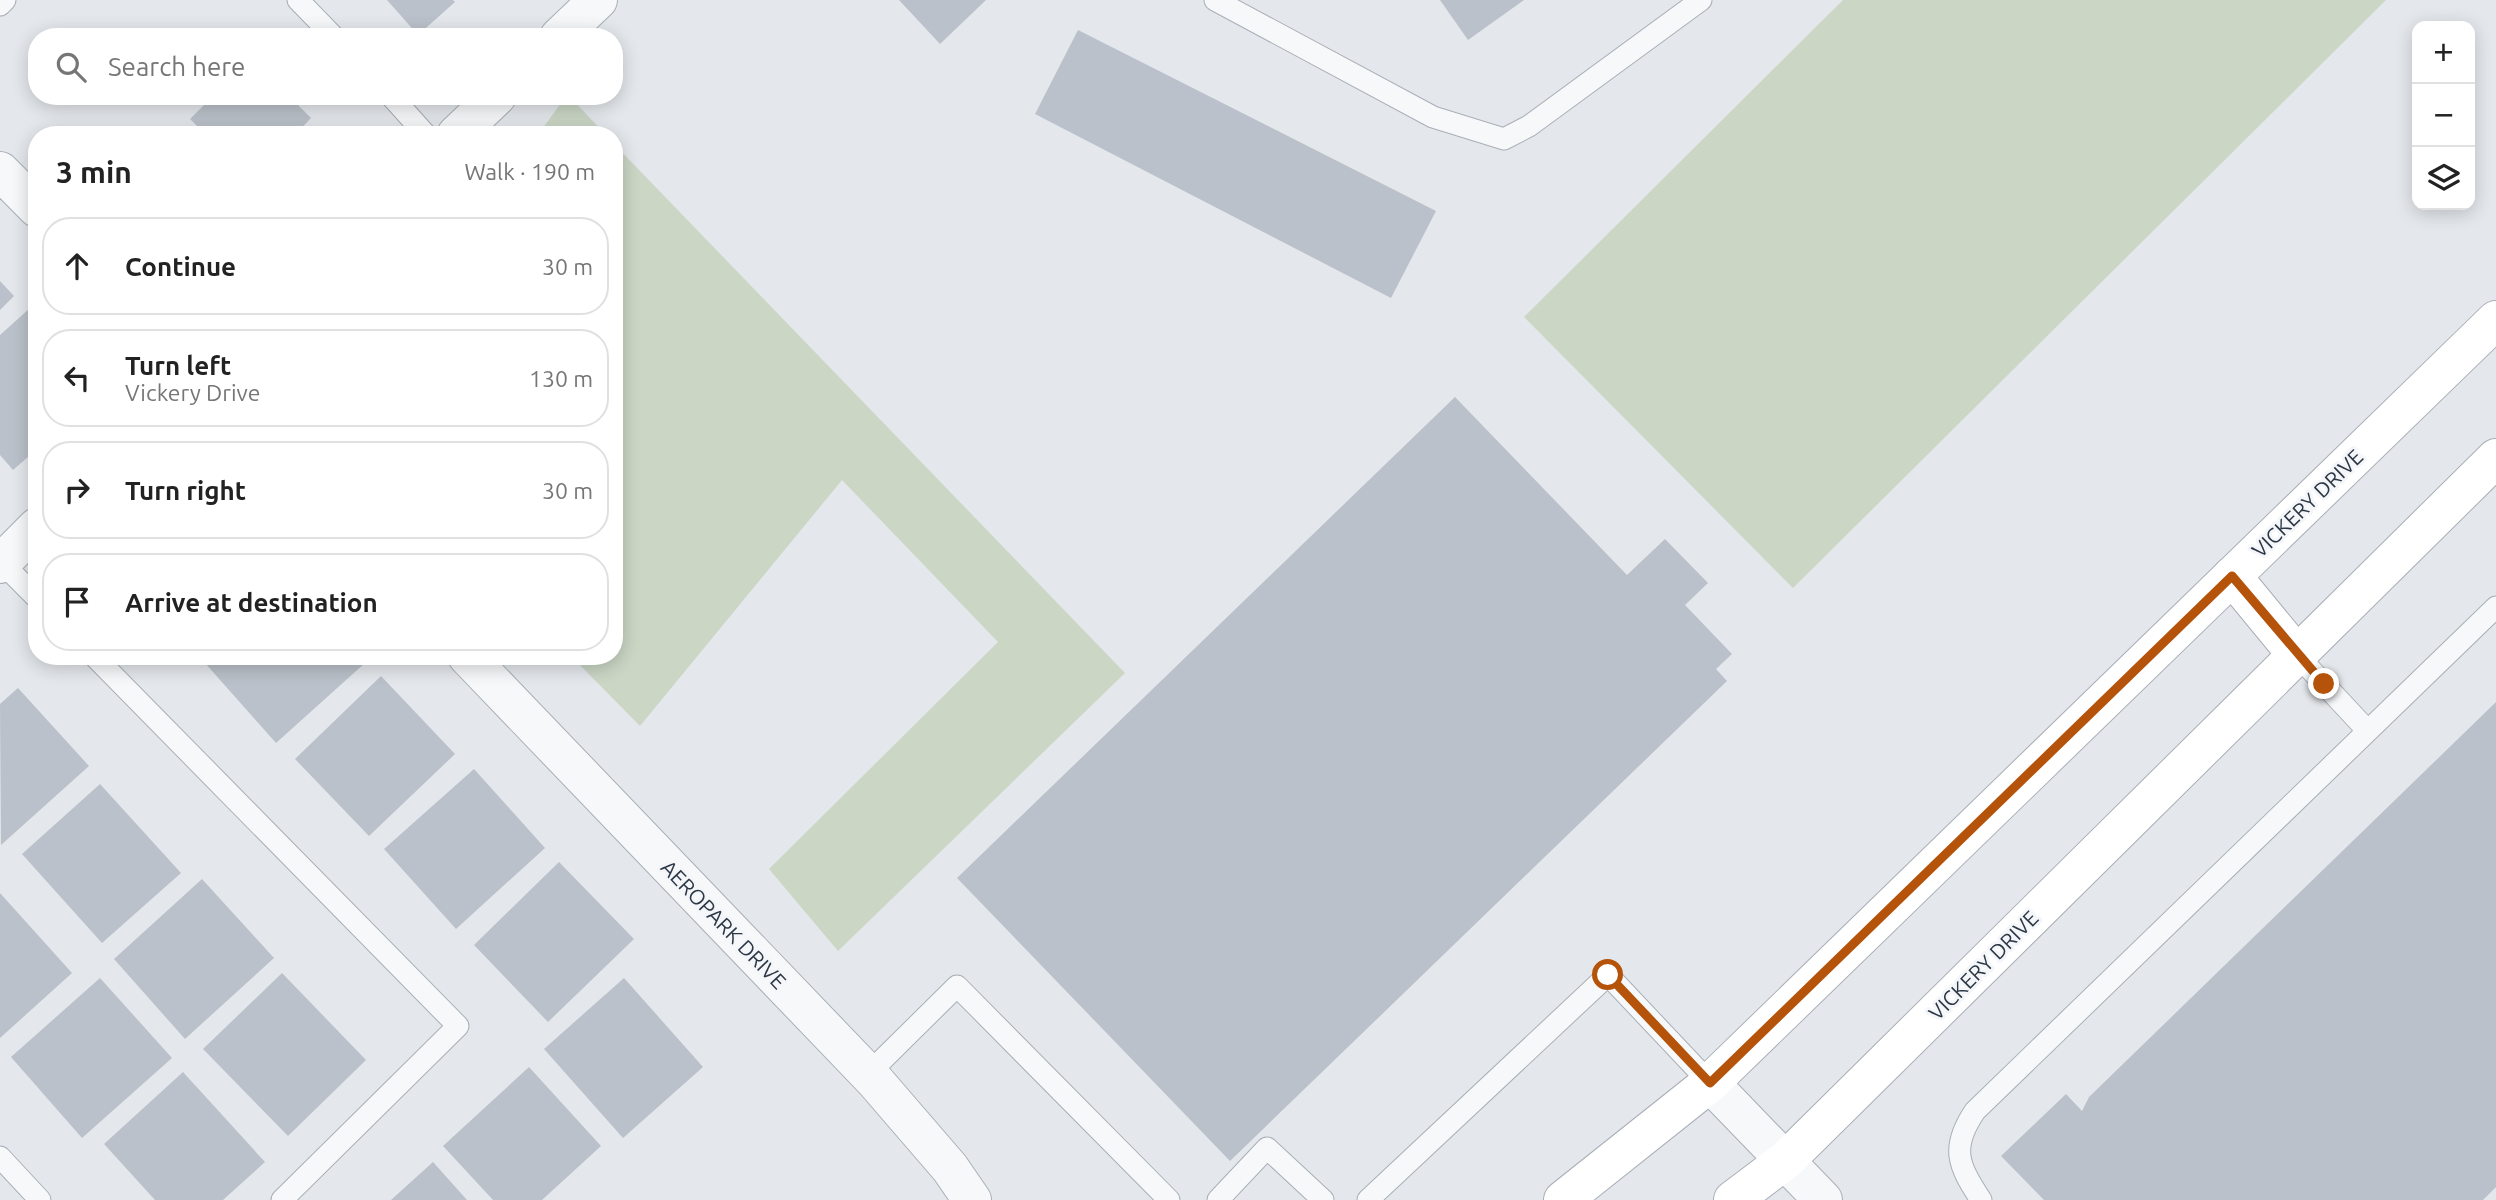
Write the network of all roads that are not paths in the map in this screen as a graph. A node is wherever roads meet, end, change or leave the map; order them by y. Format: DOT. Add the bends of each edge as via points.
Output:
graph roads {
  1 [pos="5,0"];
  2 [pos="298,0"];
  3 [pos="598,0"];
  4 [pos="1215,0"];
  5 [pos="1701,0"];
  6 [pos="0,5"];
  7 [pos="325,28"];
  8 [pos="568,28"];
  9 [pos="399,105"];
  10 [pos="488,105"];
  11 [pos="418,126"];
  12 [pos="465,126"];
  13 [pos="0,170"];
  14 [pos="28,199"];
  15 [pos="2496,320"];
  16 [pos="2496,458"];
  17 [pos="28,536"];
  18 [pos="1,562"];
  19 [pos="2232,576"];
  20 [pos="28,589"];
  21 [pos="2496,607"];
  22 [pos="2297,655"];
  23 [pos="103,665"];
  24 [pos="476,665"];
  25 [pos="2366,729"];
  26 [pos="868,1074"];
  27 [pos="1710,1083"];
  28 [pos="0,1157"];
  29 [pos="1786,1160"];
  30 [pos="40,1200"];
  31 [pos="282,1200"];
  32 [pos="972,1200"];
  33 [pos="1169,1200"];
  34 [pos="1217,1200"];
  35 [pos="1322,1200"];
  36 [pos="1368,1200"];
  37 [pos="1563,1200"];
  38 [pos="1733,1200"];
  39 [pos="1823,1200"];
  40 [pos="1981,1200"];
  1 -- 6 [label="lane"];
  2 -- 7 [label="lane"];
  3 -- 8 [label="street"];
  4 -- 5 [label="lane" via="1433,117 1504,139 1529,126"];
  9 -- 11 [label="lane"];
  10 -- 12 [label="street"];
  13 -- 14 [label="street"];
  15 -- 19 [label="main road, VICKERY DRIVE"];
  16 -- 22 [label="main road, VICKERY DRIVE"];
  17 -- 18 [label="street"];
  18 -- 20 [label="lane"];
  19 -- 22 [label="main road"];
  19 -- 27 [label="main road, VICKERY DRIVE"];
  21 -- 25 [label="lane"];
  22 -- 25 [label="lane"];
  22 -- 29 [label="main road, VICKERY DRIVE"];
  23 -- 31 [label="lane" via="457,1026"];
  24 -- 26 [label="street, AEROPARK DRIVE"];
  25 -- 40 [label="lane" via="1975,1111 1961,1130 1958,1151"];
  26 -- 32 [label="street, AEROPARK DRIVE"];
  26 -- 33 [label="lane" via="957,986"];
  27 -- 29 [label="street"];
  27 -- 36 [label="lane" via="1608,975"];
  27 -- 37 [label="main road, VICKERY DRIVE"];
  28 -- 30 [label="lane"];
  29 -- 38 [label="main road, VICKERY DRIVE"];
  29 -- 39 [label="street"];
  34 -- 35 [label="lane" via="1267,1148"];
}
